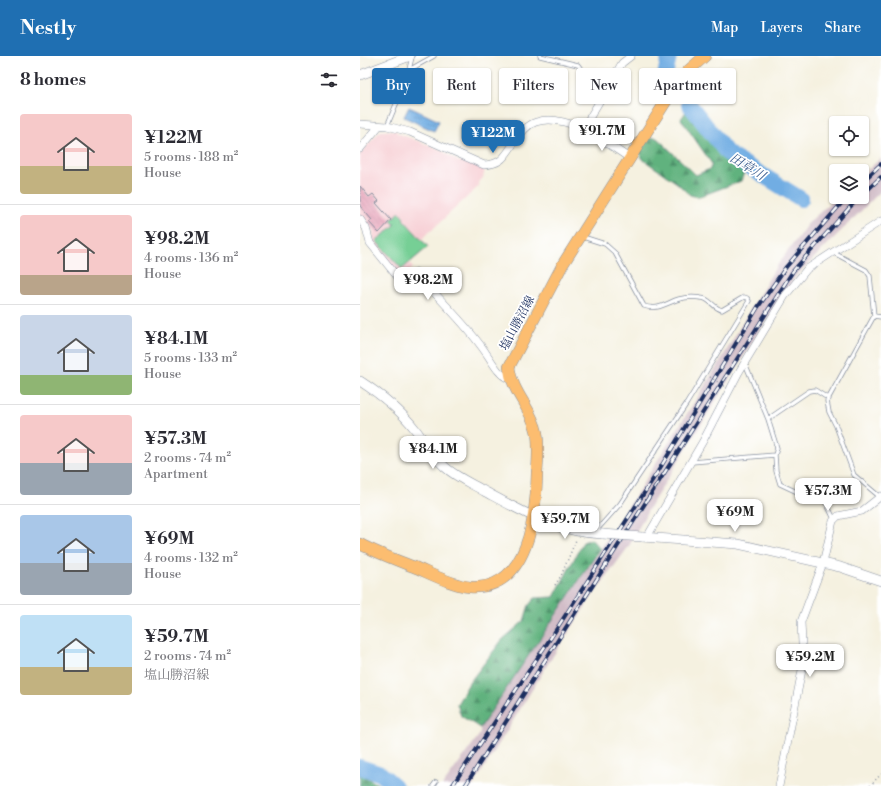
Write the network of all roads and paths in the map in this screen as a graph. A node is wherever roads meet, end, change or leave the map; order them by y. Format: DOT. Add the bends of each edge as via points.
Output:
graph roads {
  1 [pos="408,56"];
  2 [pos="434,56"];
  3 [pos="540,56"];
  4 [pos="631,56"];
  5 [pos="705,56"];
  6 [pos="409,68"];
  7 [pos="413,68"];
  8 [pos="580,68"];
  9 [pos="619,68"];
  10 [pos="360,75"];
  11 [pos="396,104"];
  12 [pos="597,104"];
  13 [pos="360,124"];
  14 [pos="379,126"];
  15 [pos="387,126"];
  16 [pos="583,129"];
  17 [pos="360,149"];
  18 [pos="631,159"];
  19 [pos="360,219"];
  20 [pos="881,221"];
  21 [pos="581,237"];
  22 [pos="831,252"];
  23 [pos="874,316"];
  24 [pos="881,317"];
  25 [pos="745,364"];
  26 [pos="710,377"];
  27 [pos="511,380"];
  28 [pos="360,382"];
  29 [pos="727,388"];
  30 [pos="829,399"];
  31 [pos="768,419"];
  32 [pos="775,456"];
  33 [pos="691,462"];
  34 [pos="880,496"];
  35 [pos="534,518"];
  36 [pos="834,520"];
  37 [pos="579,533"];
  38 [pos="598,534"];
  39 [pos="644,537"];
  40 [pos="360,544"];
  41 [pos="823,563"];
  42 [pos="881,580"];
  43 [pos="555,585"];
  44 [pos="881,774"];
  45 [pos="436,782"];
  46 [pos="433,786"];
  47 [pos="779,786"];
  48 [pos="870,786"];
  1 -- 6 [label="lane"];
  1 -- 10 [label="street"];
  2 -- 7 [label="lane"];
  3 -- 8 [label="lane" via="578,65"];
  4 -- 9 [label="street"];
  5 -- 18 [label="main road, 塩山勝沼線" via="675,87"];
  11 -- 15 [label="lane"];
  12 -- 16 [label="street"];
  13 -- 14 [label="street"];
  14 -- 15 [label="street"];
  14 -- 17 [label="street"];
  15 -- 16 [label="street" via="410,132 484,165 495,164 501,160 525,129 536,122 557,121"];
  16 -- 18 [label="street"];
  18 -- 21 [label="main road, 塩山勝沼線"];
  19 -- 27 [label="street" via="366,228 370,243 400,280 408,280 416,272 474,334 502,377"];
  20 -- 22 [label="street"];
  21 -- 27 [label="main road, 塩山勝沼線" via="509,367"];
  21 -- 38 [label="lane" via="604,244 615,253 644,306 653,309 681,298 704,298 722,310 744,297 749,301 687,403"];
  22 -- 23 [label="lane" via="866,270 870,276"];
  22 -- 25 [label="street" via="807,269 785,296"];
  23 -- 24 [label="lane"];
  23 -- 30 [label="lane"];
  25 -- 31 [label="lane"];
  25 -- 33 [label="street"];
  26 -- 29 [label="path, bridge"];
  27 -- 35 [label="main road" via="533,419 536,432 537,483"];
  28 -- 35 [label="street" via="385,399 406,419 446,468"];
  30 -- 31 [label="lane" via="815,390 809,391"];
  30 -- 34 [label="lane" via="829,412 854,475"];
  31 -- 32 [label="lane" via="777,448"];
  32 -- 33 [label="lane"];
  32 -- 36 [label="lane" via="780,484 797,492 823,496"];
  33 -- 39 [label="street"];
  34 -- 36 [label="street" via="862,511 838,516"];
  35 -- 37 [label="street"];
  35 -- 40 [label="main road" via="524,551 515,566 494,583 483,586 470,587 450,582"];
  36 -- 41 [label="street"];
  37 -- 38 [label="street"];
  37 -- 43 [label="path"];
  38 -- 39 [label="street, bridge"];
  39 -- 41 [label="street" via="738,544"];
  41 -- 42 [label="street"];
  41 -- 47 [label="street" via="801,622 803,664"];
  44 -- 48 [label="path"];
  45 -- 46 [label="lane"];
}
